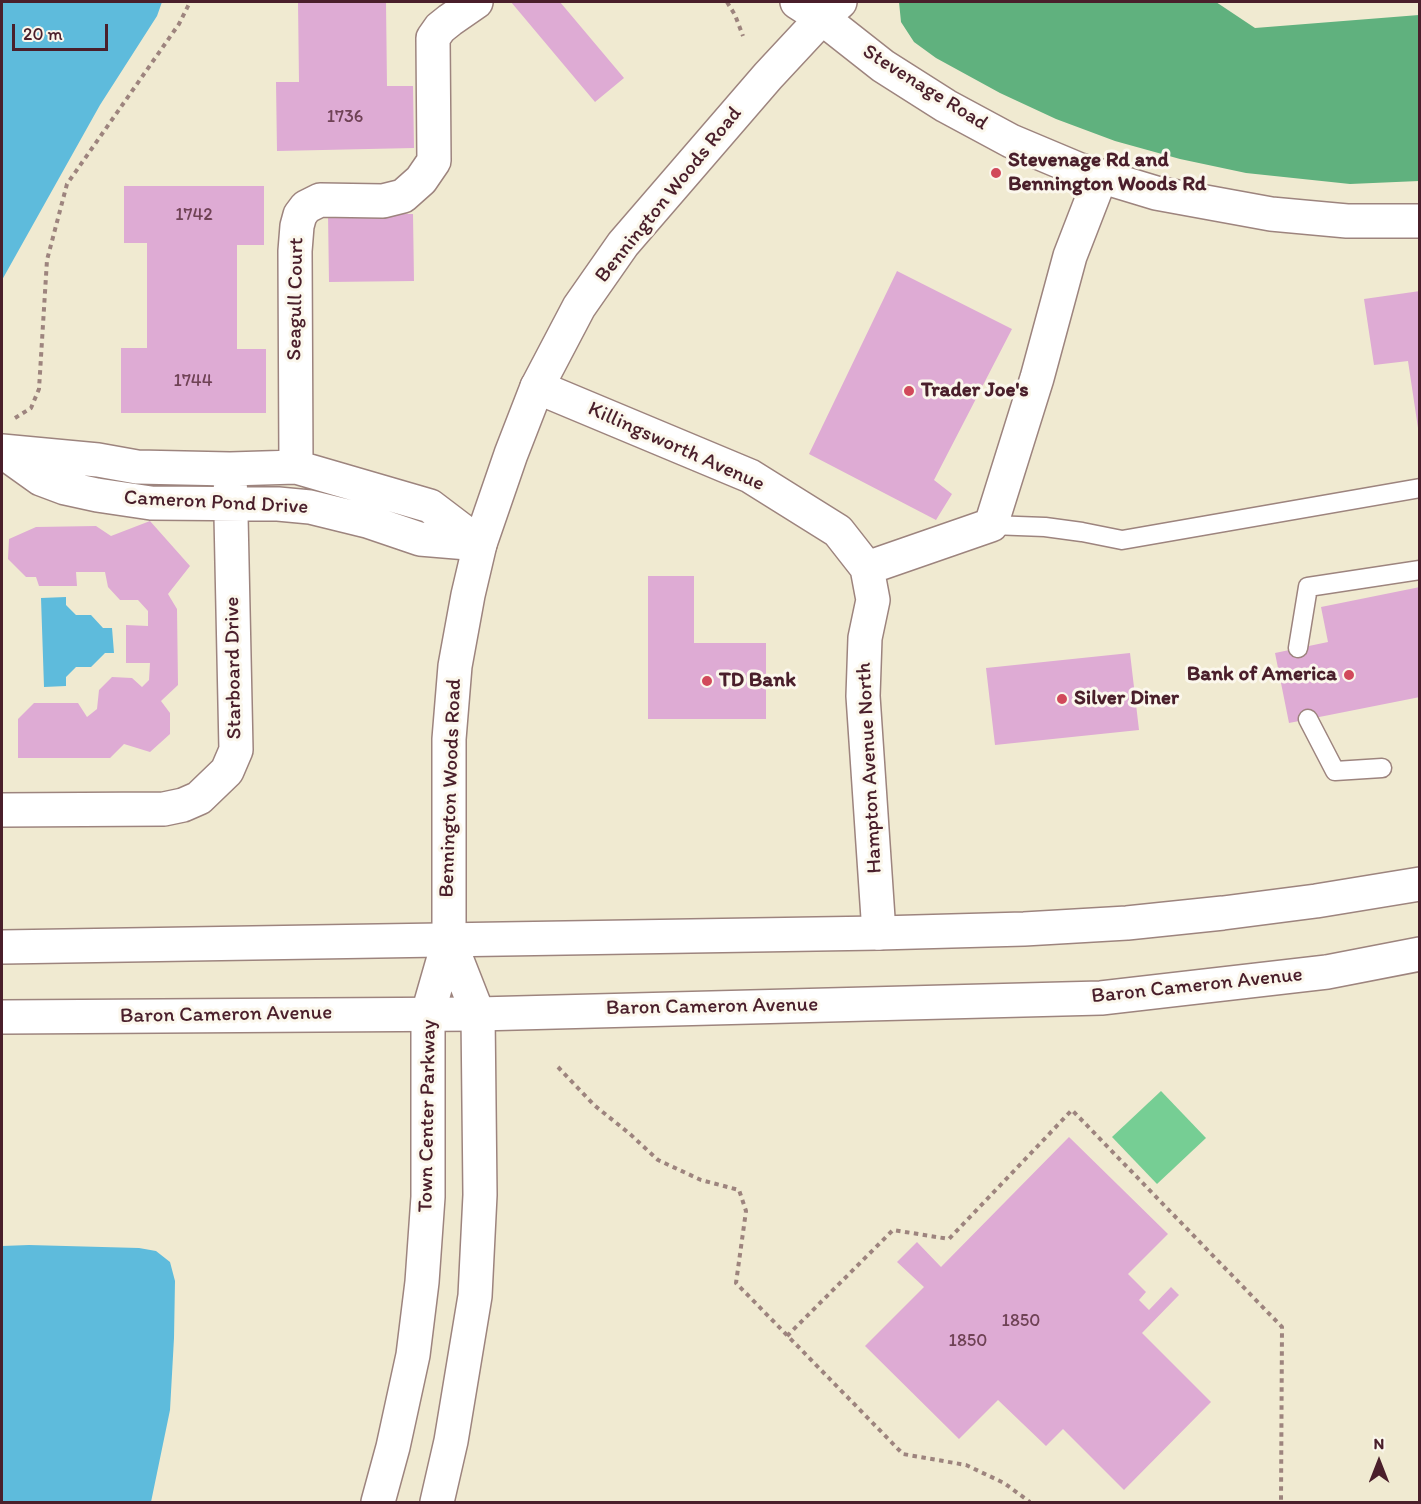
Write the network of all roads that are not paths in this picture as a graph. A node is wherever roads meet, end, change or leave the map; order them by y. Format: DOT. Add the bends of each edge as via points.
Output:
graph roads {
  1 [pos="476,2"];
  2 [pos="820,7"];
  3 [pos="1101,176"];
  4 [pos="1419,221"];
  5 [pos="537,387"];
  6 [pos="2,451"];
  7 [pos="296,467"];
  8 [pos="230,469"];
  9 [pos="1419,488"];
  10 [pos="230,504"];
  11 [pos="991,525"];
  12 [pos="480,544"];
  13 [pos="867,568"];
  14 [pos="1419,570"];
  15 [pos="1298,648"];
  16 [pos="1308,719"];
  17 [pos="1382,768"];
  18 [pos="2,810"];
  19 [pos="1419,884"];
  20 [pos="879,933"];
  21 [pos="449,940"];
  22 [pos="2,946"];
  23 [pos="1419,954"];
  24 [pos="428,1013"];
  25 [pos="478,1014"];
  26 [pos="2,1017"];
  27 [pos="378,1503"];
  28 [pos="437,1503"];
  1 -- 7 [label="street, Seagull Court" via="440,28 433,38 434,161 421,180 403,196 383,201 320,200 300,215 295,251"];
  2 -- 3 [label="street, Stevenage Road" via="883,66 946,106 1011,141"];
  2 -- 5 [label="street, Bennington Woods Road" via="768,76 623,244 579,307"];
  3 -- 4 [label="street, Stevenage Road" via="1156,193 1271,214 1347,221"];
  3 -- 11 [label="street" via="1070,256"];
  5 -- 12 [label="street, Bennington Woods Road"];
  5 -- 13 [label="street, Killingsworth Avenue" via="750,476 838,531"];
  6 -- 8 [label="street, Cameron Pond Drive" via="137,467"];
  6 -- 10 [label="street, Cameron Pond Drive" via="41,479 65,488 151,502"];
  7 -- 8 [label="street, Cameron Pond Drive"];
  7 -- 12 [label="street, Cameron Pond Drive" via="430,506"];
  8 -- 10 [label="street, Starboard Drive"];
  9 -- 11 [label="lane" via="1122,540 1045,527"];
  10 -- 12 [label="street, Cameron Pond Drive" via="310,507 420,539"];
  10 -- 18 [label="street, Starboard Drive" via="236,750 227,771 199,798 164,809"];
  11 -- 13 [label="street"];
  12 -- 21 [label="street, Bennington Woods Road" via="455,666 449,739"];
  13 -- 20 [label="street, Hampton Avenue North" via="873,600 866,638 863,696"];
  14 -- 15 [label="lane" via="1308,587"];
  16 -- 17 [label="lane" via="1335,771"];
  19 -- 20 [label="street" via="1316,901 1127,923"];
  20 -- 21 [label="street"];
  21 -- 22 [label="street"];
  21 -- 24 [label="street, Town Center Parkway"];
  21 -- 25 [label="street"];
  23 -- 25 [label="street, Baron Cameron Avenue" via="1327,972 1101,998"];
  24 -- 25 [label="street, Baron Cameron Avenue"];
  24 -- 26 [label="street, Baron Cameron Avenue"];
  24 -- 27 [label="street, Town Center Parkway" via="428,1197 422,1282 413,1355"];
  25 -- 28 [label="street" via="480,1196 475,1296"];
}
